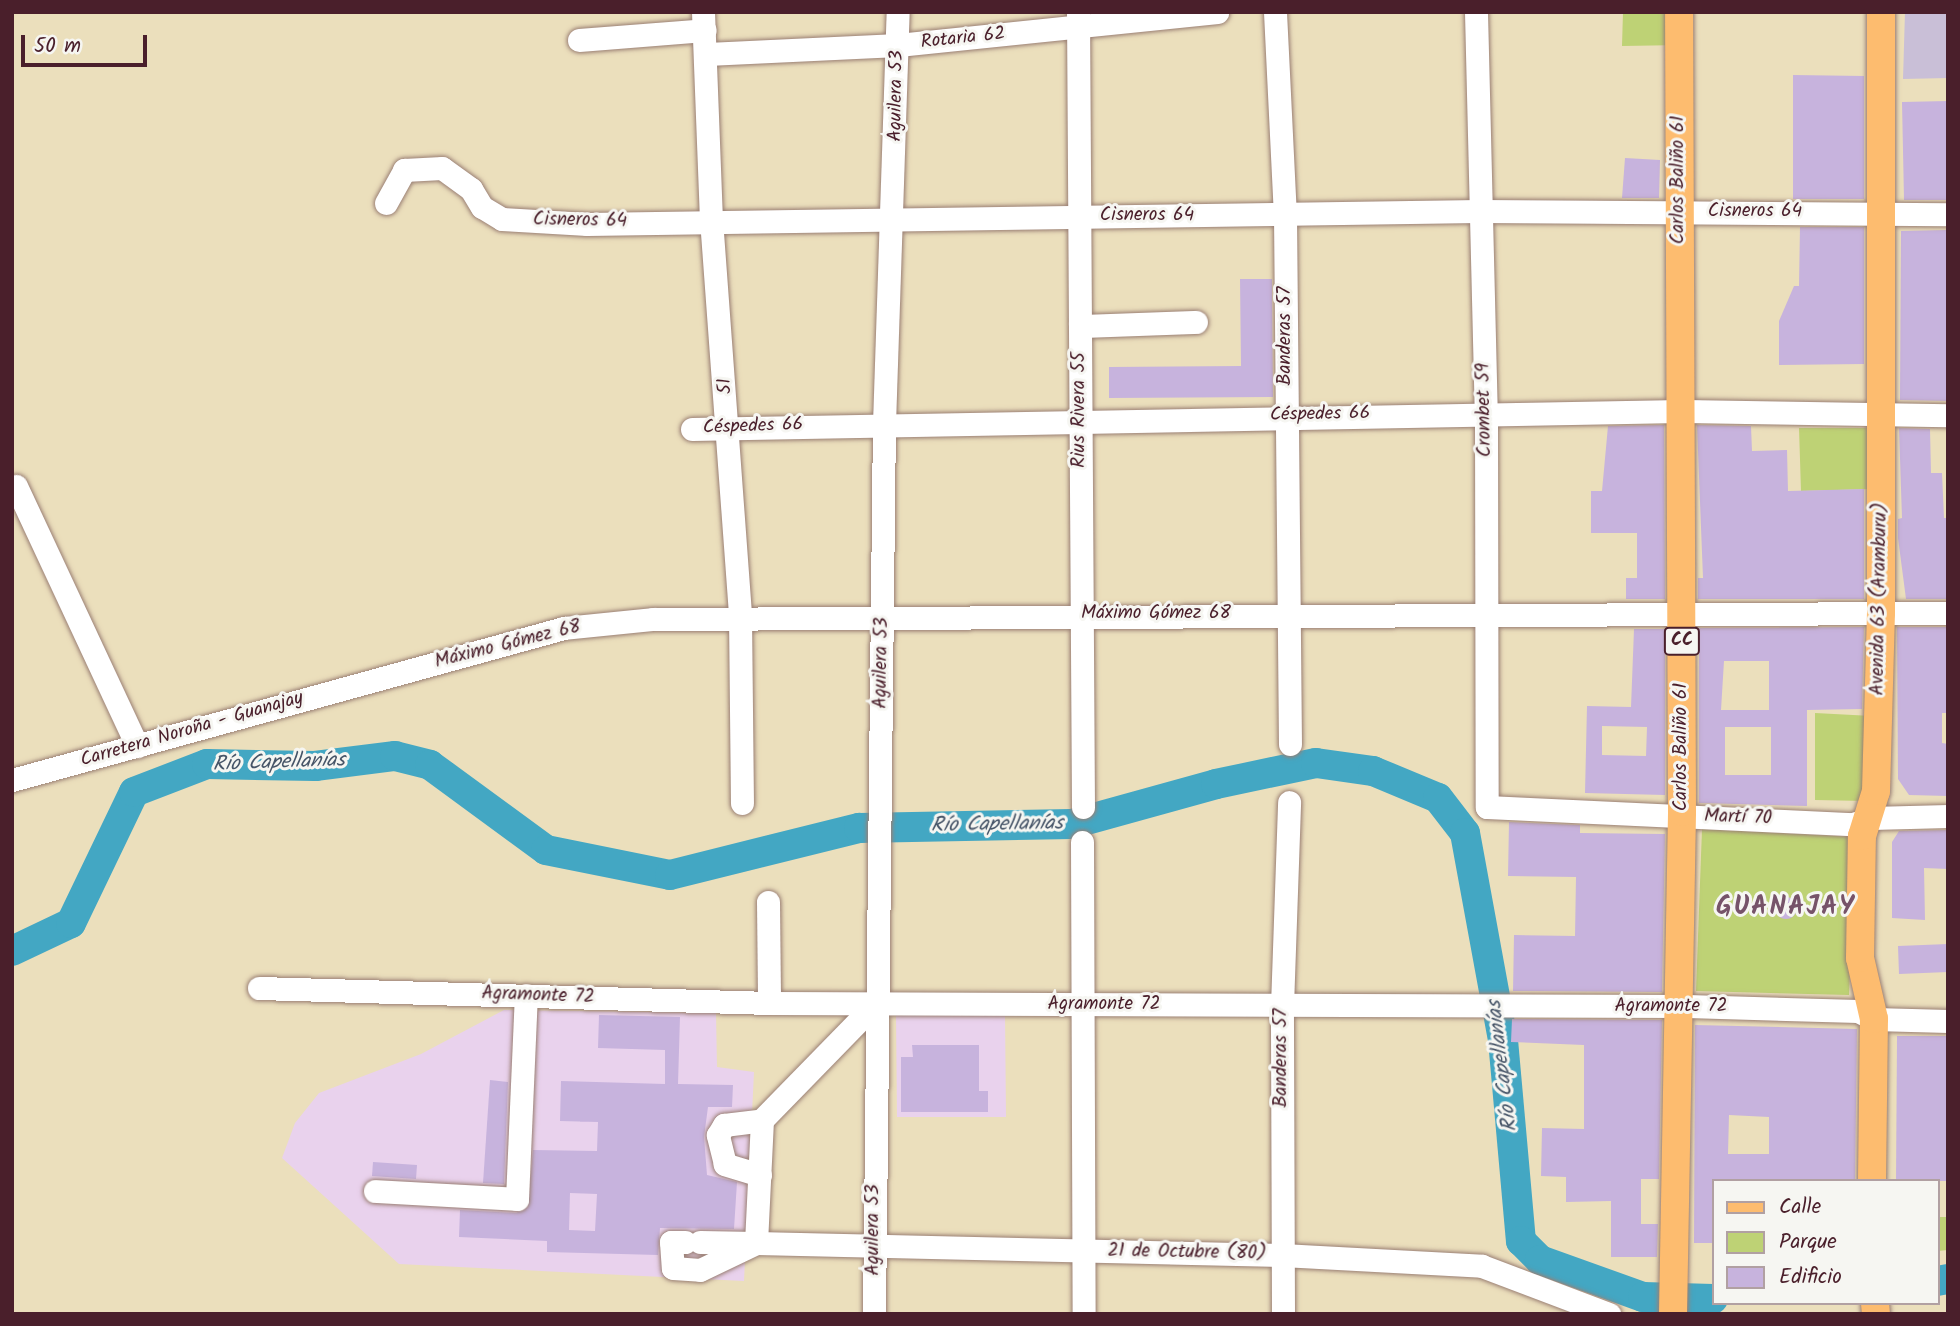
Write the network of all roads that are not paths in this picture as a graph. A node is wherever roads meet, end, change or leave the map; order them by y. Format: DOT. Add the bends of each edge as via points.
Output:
graph roads {
  1 [pos="898,12"];
  2 [pos="1217,12"];
  3 [pos="1275,12"];
  4 [pos="1476,12"];
  5 [pos="1679,12"];
  6 [pos="1881,12"];
  7 [pos="1078,20"];
  8 [pos="704,21"];
  9 [pos="579,40"];
  10 [pos="898,45"];
  11 [pos="708,54"];
  12 [pos="386,203"];
  13 [pos="1479,211"];
  14 [pos="1881,212"];
  15 [pos="1678,213"];
  16 [pos="1948,214"];
  17 [pos="1285,215"];
  18 [pos="894,216"];
  19 [pos="1079,217"];
  20 [pos="711,219"];
  21 [pos="1196,323"];
  22 [pos="1080,326"];
  23 [pos="1681,411"];
  24 [pos="1486,413"];
  25 [pos="1881,414"];
  26 [pos="1287,415"];
  27 [pos="1948,415"];
  28 [pos="1080,421"];
  29 [pos="884,424"];
  30 [pos="729,426"];
  31 [pos="692,429"];
  32 [pos="16,486"];
  33 [pos="1486,613"];
  34 [pos="1682,613"];
  35 [pos="1948,613"];
  36 [pos="1082,614"];
  37 [pos="1289,614"];
  38 [pos="1881,614"];
  39 [pos="740,615"];
  40 [pos="883,615"];
  41 [pos="373,680"];
  42 [pos="1290,744"];
  43 [pos="137,746"];
  44 [pos="12,780"];
  45 [pos="1289,802"];
  46 [pos="742,803"];
  47 [pos="1083,807"];
  48 [pos="1487,807"];
  49 [pos="1681,814"];
  50 [pos="1948,816"];
  51 [pos="1871,818"];
  52 [pos="1082,842"];
  53 [pos="768,902"];
  54 [pos="260,988"];
  55 [pos="526,995"];
  56 [pos="769,1003"];
  57 [pos="876,1003"];
  58 [pos="1865,1004"];
  59 [pos="1083,1005"];
  60 [pos="1282,1006"];
  61 [pos="1682,1006"];
  62 [pos="1948,1021"];
  63 [pos="762,1120"];
  64 [pos="760,1175"];
  65 [pos="1872,1179"];
  66 [pos="375,1191"];
  67 [pos="756,1243"];
  68 [pos="873,1247"];
  69 [pos="1084,1251"];
  70 [pos="1282,1255"];
  71 [pos="1673,1313"];
  72 [pos="874,1314"];
  73 [pos="1084,1314"];
  74 [pos="1283,1314"];
  75 [pos="1609,1314"];
  1 -- 10 [label="street, Aguilera 53"];
  2 -- 7 [label="street, Rotaria 62"];
  3 -- 17 [label="street, Banderas 57"];
  4 -- 13 [label="street, Crombet 59"];
  5 -- 15 [label="main road, Carlos Baliño 61 / CC"];
  6 -- 14 [label="main road, Avenida 63 (Aramburu)"];
  7 -- 10 [label="street, Rotaria 62"];
  7 -- 19 [label="street, Rius Rivera 55"];
  8 -- 9 [label="street"];
  8 -- 11 [label="street, 51"];
  10 -- 11 [label="street, Rotaria 62"];
  10 -- 18 [label="street, Aguilera 53"];
  11 -- 20 [label="street, 51"];
  12 -- 20 [label="street, Cisneros 64" via="404,170 442,168 471,189 482,207 502,219 587,224"];
  13 -- 15 [label="street, Cisneros 64"];
  13 -- 17 [label="street, Cisneros 64"];
  13 -- 24 [label="street, Crombet 59"];
  14 -- 15 [label="street, Cisneros 64"];
  14 -- 16 [label="street, Cisneros 64"];
  14 -- 25 [label="main road, Avenida 63 (Aramburu)"];
  15 -- 23 [label="main road, Carlos Baliño 61 / CC"];
  17 -- 19 [label="street, Cisneros 64"];
  17 -- 26 [label="street, Banderas 57"];
  18 -- 19 [label="street, Cisneros 64"];
  18 -- 20 [label="street, Cisneros 64"];
  18 -- 29 [label="street, Aguilera 53"];
  19 -- 22 [label="street, Rius Rivera 55"];
  20 -- 30 [label="street, 51"];
  21 -- 22 [label="street"];
  22 -- 28 [label="street, Rius Rivera 55"];
  23 -- 24 [label="street, Céspedes 66"];
  23 -- 25 [label="street, Céspedes 66"];
  23 -- 34 [label="main road, Carlos Baliño 61 / CC"];
  24 -- 26 [label="street, Céspedes 66"];
  24 -- 33 [label="street, Crombet 59"];
  25 -- 27 [label="street, Céspedes 66"];
  25 -- 38 [label="main road, Avenida 63 (Aramburu)"];
  26 -- 28 [label="street, Céspedes 66"];
  26 -- 37 [label="street, Banderas 57"];
  28 -- 29 [label="street, Céspedes 66"];
  28 -- 36 [label="street, Rius Rivera 55"];
  29 -- 30 [label="street, Céspedes 66"];
  29 -- 40 [label="street, Aguilera 53"];
  30 -- 31 [label="street, Céspedes 66"];
  30 -- 39 [label="street, 51"];
  32 -- 43 [label="street"];
  33 -- 34 [label="street, Máximo Gómez 68"];
  33 -- 37 [label="street, Máximo Gómez 68"];
  33 -- 48 [label="street, Crombet 59"];
  34 -- 38 [label="street, Máximo Gómez 68"];
  34 -- 49 [label="main road, Carlos Baliño 61 / CC"];
  35 -- 38 [label="street, Máximo Gómez 68"];
  36 -- 37 [label="street, Máximo Gómez 68"];
  36 -- 40 [label="street, Máximo Gómez 68"];
  36 -- 47 [label="street, Rius Rivera 55"];
  37 -- 42 [label="street, Banderas 57"];
  38 -- 51 [label="main road, Avenida 63 (Aramburu)" via="1876,791"];
  39 -- 40 [label="street, Máximo Gómez 68"];
  39 -- 41 [label="street, Máximo Gómez 68" via="564,628"];
  39 -- 46 [label="street, 51"];
  40 -- 57 [label="street, Aguilera 53"];
  41 -- 43 [label="street, Carretera Noroña - Guanajay"];
  43 -- 44 [label="street, Carretera Noroña - Guanajay"];
  45 -- 60 [label="street, Banderas 57"];
  48 -- 49 [label="street, Martí 70"];
  49 -- 51 [label="street, Martí 70" via="1853,824"];
  49 -- 61 [label="main road, Carlos Baliño 61 / CC"];
  50 -- 51 [label="street, Martí 70"];
  51 -- 58 [label="main road, Avenida 63 (Aramburu)" via="1862,836"];
  52 -- 59 [label="street"];
  53 -- 56 [label="street"];
  54 -- 55 [label="street, Agramonte 72"];
  55 -- 56 [label="street, Agramonte 72"];
  55 -- 66 [label="street" via="517,1199"];
  56 -- 57 [label="street, Agramonte 72"];
  57 -- 59 [label="street, Agramonte 72"];
  57 -- 63 [label="street"];
  57 -- 68 [label="street, Aguilera 53"];
  58 -- 61 [label="street, Agramonte 72"];
  58 -- 62 [label="street, Agramonte 72"];
  58 -- 65 [label="main road, Avenida 63 (Aramburu)"];
  59 -- 60 [label="street, Agramonte 72"];
  59 -- 69 [label="street"];
  60 -- 61 [label="street, Agramonte 72"];
  60 -- 70 [label="street, Banderas 57"];
  61 -- 71 [label="main road, Carlos Baliño 61 / CC"];
  63 -- 64 [label="street"];
  63 -- 64 [label="street" via="724,1125 718,1135 725,1164"];
  64 -- 67 [label="street"];
  67 -- 67 [label="street, 21 de Octubre (80)" via="700,1270 673,1268 671,1242"];
  67 -- 68 [label="street, 21 de Octubre (80)"];
  68 -- 69 [label="street, 21 de Octubre (80)"];
  68 -- 72 [label="street, Aguilera 53"];
  69 -- 70 [label="street, 21 de Octubre (80)"];
  69 -- 73 [label="street"];
  70 -- 74 [label="street, Banderas 57"];
  70 -- 75 [label="street, 21 de Octubre (80)" via="1482,1266"];
}
